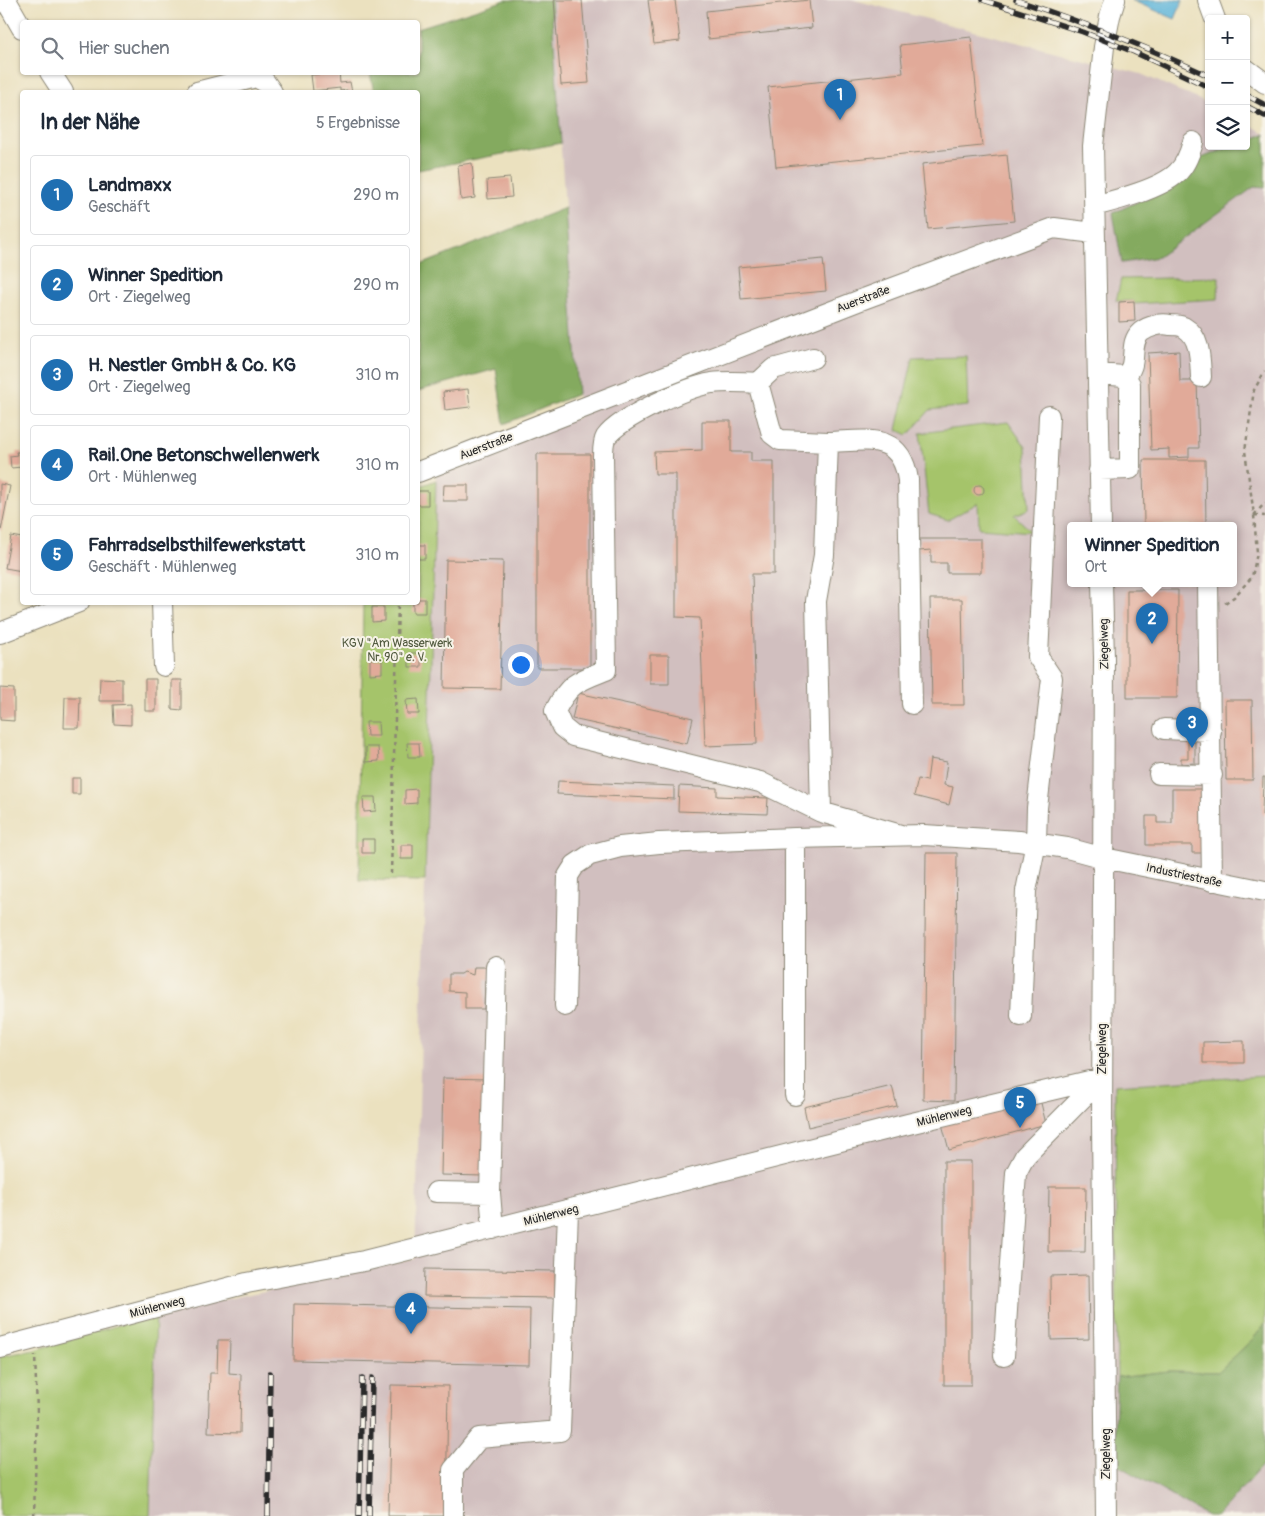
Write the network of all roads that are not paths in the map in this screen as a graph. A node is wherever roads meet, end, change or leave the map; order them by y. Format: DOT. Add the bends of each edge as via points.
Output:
graph roads {
  1 [pos="6,0"];
  2 [pos="1115,0"];
  3 [pos="1208,0"];
  4 [pos="1214,15"];
  5 [pos="20,24"];
  6 [pos="1250,72"];
  7 [pos="52,75"];
  8 [pos="1265,83"];
  9 [pos="62,90"];
  10 [pos="205,90"];
  11 [pos="271,90"];
  12 [pos="1192,142"];
  13 [pos="1094,206"];
  14 [pos="1094,232"];
  15 [pos="813,358"];
  16 [pos="1098,374"];
  17 [pos="1124,376"];
  18 [pos="1201,377"];
  19 [pos="758,383"];
  20 [pos="1048,416"];
  21 [pos="828,442"];
  22 [pos="1099,470"];
  23 [pos="420,471"];
  24 [pos="1101,522"];
  25 [pos="1102,587"];
  26 [pos="1208,587"];
  27 [pos="71,605"];
  28 [pos="162,605"];
  29 [pos="0,633"];
  30 [pos="164,666"];
  31 [pos="912,704"];
  32 [pos="1164,729"];
  33 [pos="1211,731"];
  34 [pos="1159,774"];
  35 [pos="1212,775"];
  36 [pos="821,812"];
  37 [pos="901,835"];
  38 [pos="795,838"];
  39 [pos="1036,844"];
  40 [pos="1104,858"];
  41 [pos="1212,881"];
  42 [pos="1265,891"];
  43 [pos="496,966"];
  44 [pos="565,1006"];
  45 [pos="1021,1016"];
  46 [pos="1102,1078"];
  47 [pos="795,1095"];
  48 [pos="436,1192"];
  49 [pos="490,1193"];
  50 [pos="568,1211"];
  51 [pos="493,1230"];
  52 [pos="0,1348"];
  53 [pos="1004,1356"];
  54 [pos="453,1516"];
  55 [pos="1106,1516"];
  1 -- 5 [label="street"];
  2 -- 13 [label="street" via="1104,47 1093,146"];
  3 -- 4 [label="street"];
  6 -- 8 [label="street"];
  7 -- 9 [label="street"];
  10 -- 11 [label="street" via="256,77"];
  12 -- 13 [label="street" via="1190,154 1178,173 1149,188"];
  13 -- 14 [label="street"];
  14 -- 16 [label="street"];
  14 -- 23 [label="street, Auerstraße" via="1054,228"];
  15 -- 19 [label="street" via="773,369"];
  16 -- 17 [label="street"];
  16 -- 22 [label="street"];
  17 -- 18 [label="street" via="1131,370 1134,342 1140,333 1165,324 1185,327 1193,337 1199,351"];
  17 -- 22 [label="street" via="1130,384 1130,470"];
  19 -- 21 [label="street" via="772,434 780,440"];
  19 -- 36 [label="street" via="709,384 652,404 605,438 606,670 578,681 564,694 555,711 562,727 573,736 760,782"];
  20 -- 39 [label="street" via="1038,658 1052,678"];
  21 -- 31 [label="street" via="875,440 888,444 900,453 906,468"];
  21 -- 36 [label="street" via="824,555 816,601"];
  22 -- 24 [label="street"];
  25 -- 40 [label="street, Ziegelweg"];
  26 -- 33 [label="street"];
  27 -- 29 [label="street"];
  28 -- 30 [label="street"];
  32 -- 33 [label="street"];
  33 -- 35 [label="street"];
  34 -- 35 [label="street"];
  35 -- 41 [label="street"];
  36 -- 37 [label="street"];
  37 -- 38 [label="street"];
  37 -- 39 [label="street, Industriestraße"];
  38 -- 44 [label="street" via="620,847 590,855 576,865 568,876"];
  38 -- 47 [label="street"];
  39 -- 40 [label="street, Industriestraße"];
  39 -- 45 [label="street" via="1026,891"];
  40 -- 41 [label="street, Industriestraße"];
  40 -- 46 [label="street, Ziegelweg"];
  41 -- 42 [label="street, Industriestraße"];
  43 -- 49 [label="street"];
  46 -- 50 [label="street, Mühlenweg"];
  46 -- 53 [label="street" via="1026,1156 1016,1173"];
  46 -- 55 [label="street, Ziegelweg"];
  48 -- 49 [label="street"];
  49 -- 51 [label="street"];
  50 -- 51 [label="street, Mühlenweg"];
  50 -- 54 [label="street" via="560,1431 479,1438 453,1470"];
  51 -- 52 [label="street, Mühlenweg" via="364,1262 247,1283"];
}
